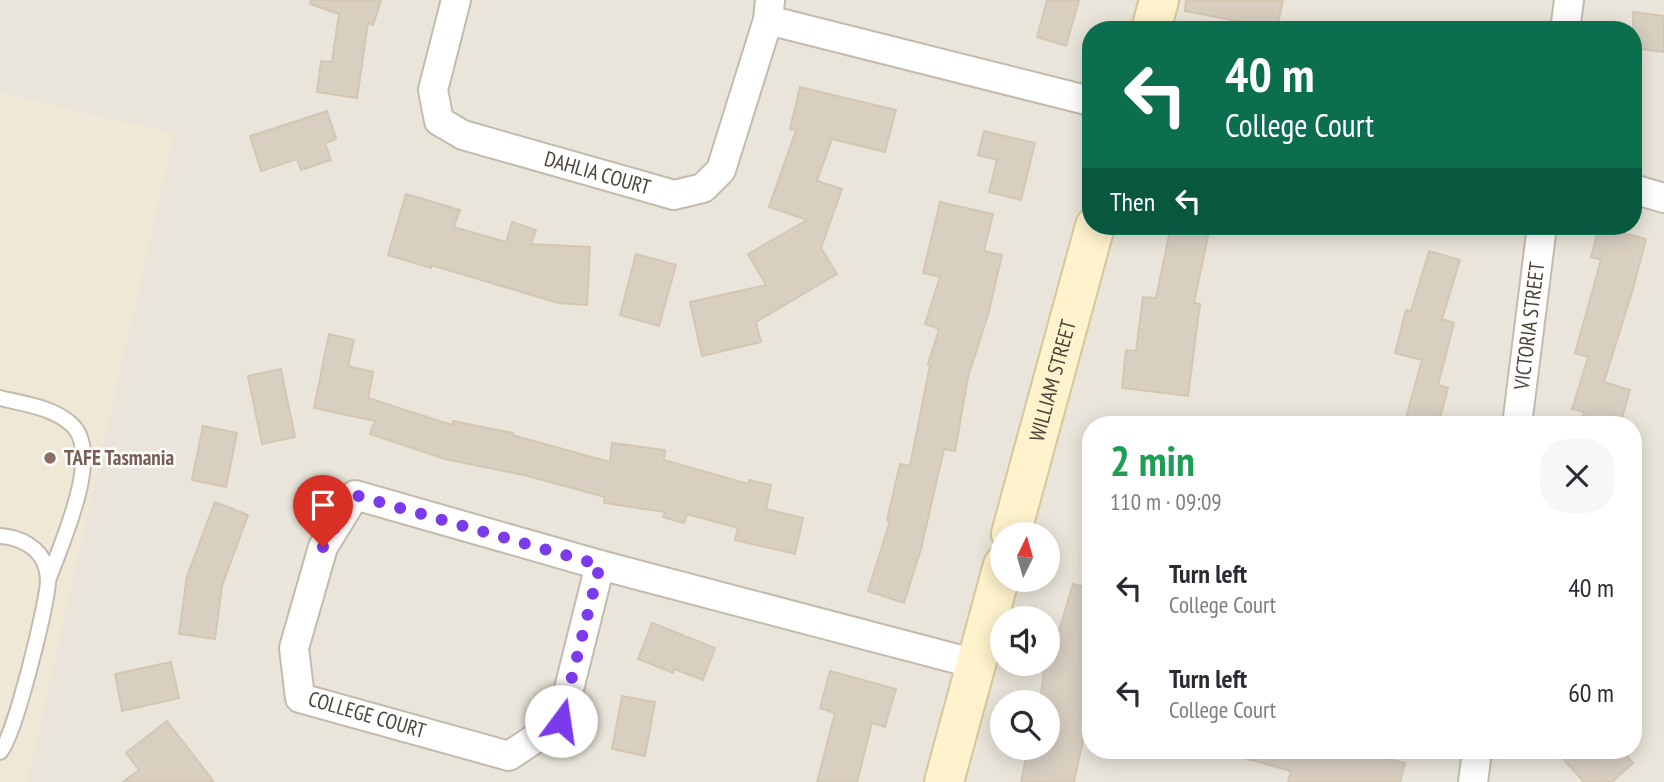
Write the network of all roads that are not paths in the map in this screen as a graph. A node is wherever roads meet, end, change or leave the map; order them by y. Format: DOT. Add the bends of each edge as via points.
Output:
graph roads {
  1 [pos="456,0"];
  2 [pos="1159,0"];
  3 [pos="1569,0"];
  4 [pos="769,10"];
  5 [pos="1153,21"];
  6 [pos="1566,21"];
  7 [pos="1082,100"];
  8 [pos="1642,192"];
  9 [pos="1664,198"];
  10 [pos="1094,235"];
  11 [pos="1541,235"];
  12 [pos="0,398"];
  13 [pos="1518,416"];
  14 [pos="1014,522"];
  15 [pos="0,536"];
  16 [pos="600,565"];
  17 [pos="48,581"];
  18 [pos="996,592"];
  19 [pos="976,664"];
  20 [pos="0,752"];
  21 [pos="1476,759"];
  22 [pos="944,782"];
  23 [pos="1473,782"];
  1 -- 4 [label="street, DAHLIA COURT" via="433,90 439,121 463,135 674,195 703,188 721,170"];
  2 -- 5 [label="main road"];
  3 -- 6 [label="street"];
  4 -- 7 [label="street, DAHLIA COURT"];
  8 -- 9 [label="street"];
  10 -- 14 [label="main road, WILLIAM STREET"];
  11 -- 13 [label="street, VICTORIA STREET"];
  12 -- 17 [label="lane" via="55,412 72,424 84,444 77,496"];
  15 -- 17 [label="lane" via="37,550"];
  16 -- 16 [label="street, COLLEGE COURT" via="561,721 509,756 300,698 294,648 323,547 355,495"];
  16 -- 19 [label="street, COLLEGE COURT"];
  17 -- 20 [label="lane" via="10,735"];
  18 -- 19 [label="main road"];
  19 -- 22 [label="main road"];
  21 -- 23 [label="street"];
}
